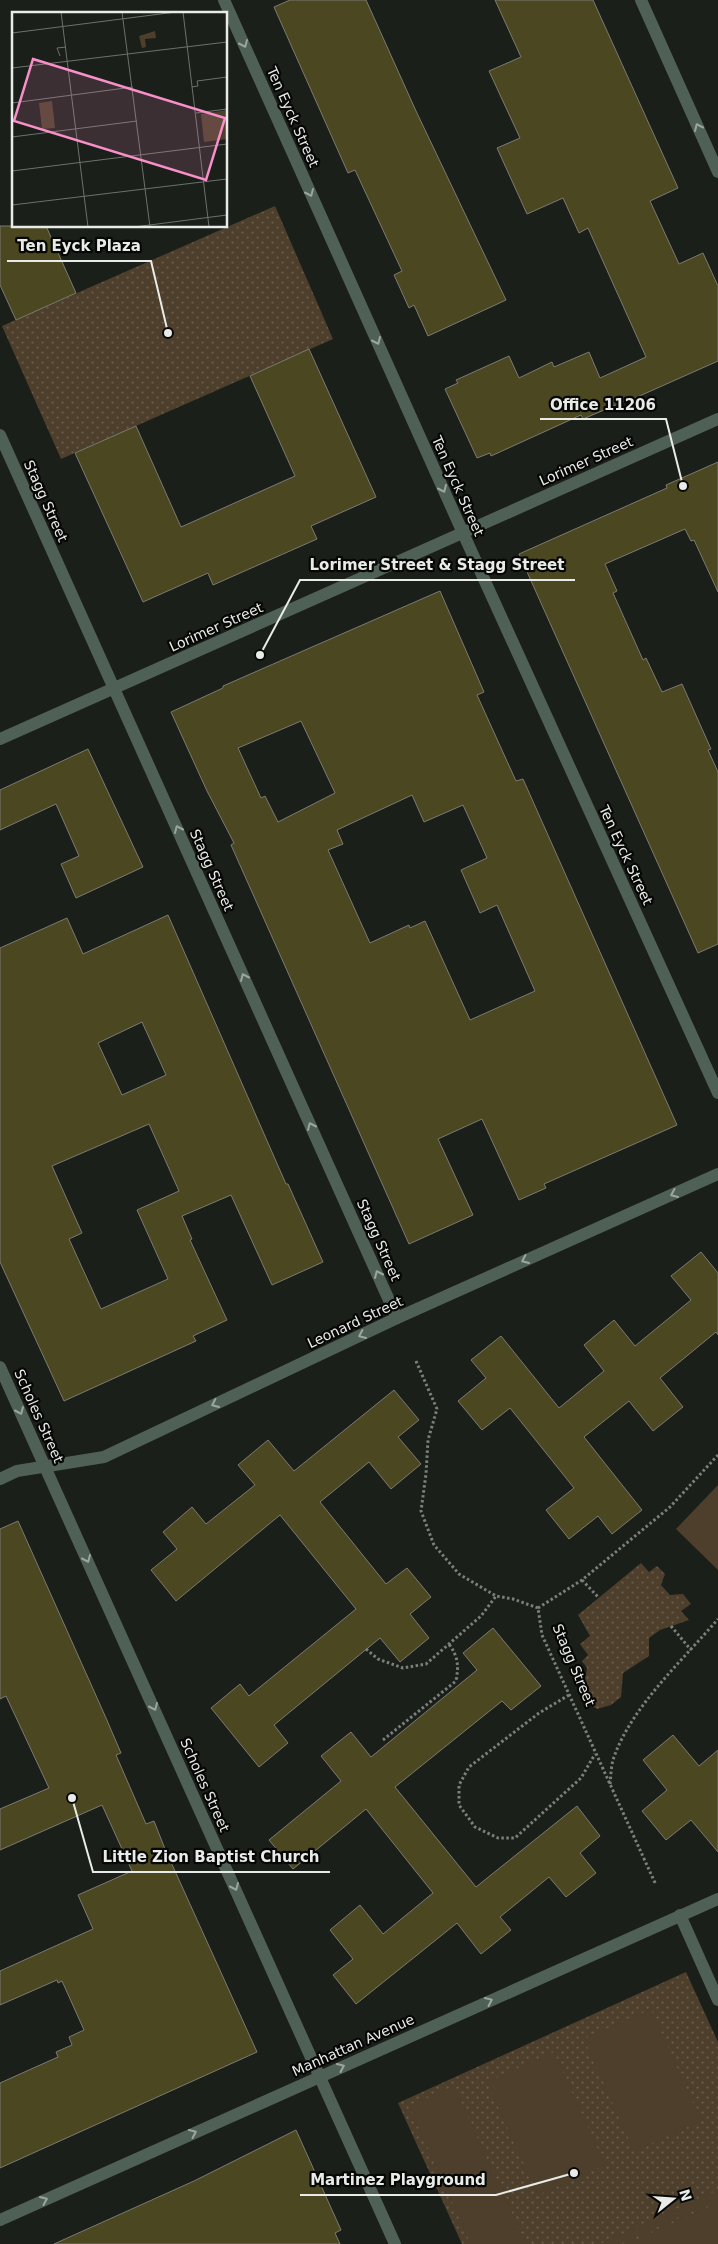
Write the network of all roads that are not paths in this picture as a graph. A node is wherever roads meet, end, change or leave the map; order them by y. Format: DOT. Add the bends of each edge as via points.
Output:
graph roads {
  1 [pos="224,0"];
  2 [pos="641,0"];
  3 [pos="718,172"];
  4 [pos="718,419"];
  5 [pos="0,435"];
  6 [pos="463,533"];
  7 [pos="114,689"];
  8 [pos="0,740"];
  9 [pos="718,1093"];
  10 [pos="718,1174"];
  11 [pos="397,1318"];
  12 [pos="0,1366"];
  13 [pos="45,1467"];
  14 [pos="0,1479"];
  15 [pos="718,1898"];
  16 [pos="680,1916"];
  17 [pos="718,2000"];
  18 [pos="320,2076"];
  19 [pos="0,2220"];
  20 [pos="395,2244"];
  1 -- 6 [label="street, Ten Eyck Street, one-way"];
  3 -- 2 [label="street, one-way"];
  4 -- 6 [label="street, Lorimer Street"];
  5 -- 7 [label="street, Stagg Street"];
  6 -- 7 [label="street, Lorimer Street"];
  6 -- 9 [label="street, Ten Eyck Street"];
  7 -- 8 [label="street, Lorimer Street"];
  11 -- 7 [label="street, Stagg Street, one-way"];
  10 -- 11 [label="street, Leonard Street, one-way"];
  11 -- 13 [label="street, Leonard Street, one-way" via="104,1457"];
  12 -- 13 [label="street, Scholes Street, one-way"];
  13 -- 14 [label="street, Leonard Street" via="16,1471"];
  13 -- 18 [label="street, Scholes Street, one-way"];
  15 -- 16 [label="street, Manhattan Avenue"];
  16 -- 17 [label="street"];
  18 -- 16 [label="street, Manhattan Avenue, one-way"];
  19 -- 18 [label="street, Manhattan Avenue, one-way"];
  18 -- 20 [label="street, Scholes Street"];
}
